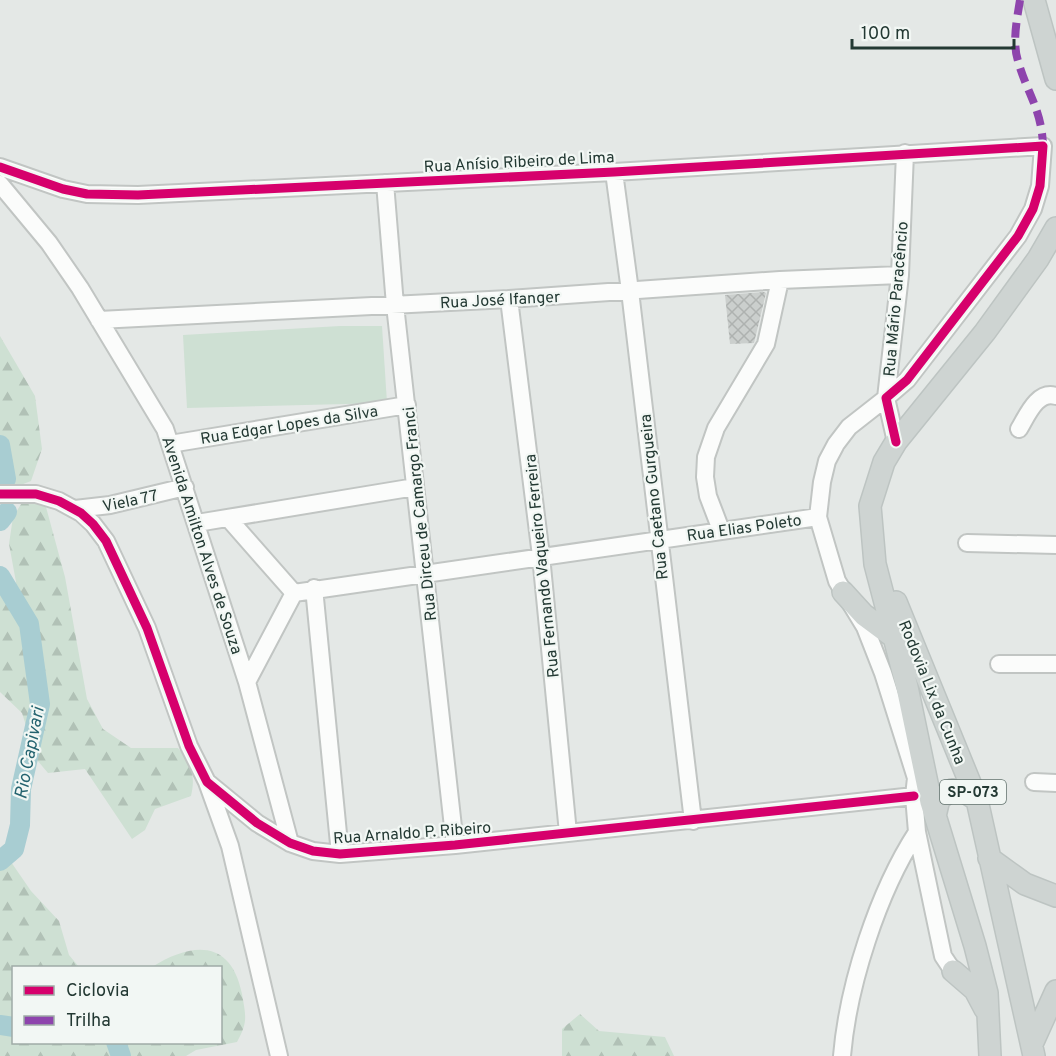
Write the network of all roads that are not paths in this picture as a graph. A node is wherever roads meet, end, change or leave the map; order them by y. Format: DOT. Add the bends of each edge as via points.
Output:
graph roads {
  1 [pos="1035,0"];
  2 [pos="1056,79"];
  3 [pos="906,153"];
  4 [pos="0,167"];
  5 [pos="614,172"];
  6 [pos="385,183"];
  7 [pos="0,184"];
  8 [pos="1056,228"];
  9 [pos="900,275"];
  10 [pos="780,280"];
  11 [pos="630,291"];
  12 [pos="509,299"];
  13 [pos="395,305"];
  14 [pos="99,320"];
  15 [pos="1056,396"];
  16 [pos="886,398"];
  17 [pos="407,405"];
  18 [pos="1019,429"];
  19 [pos="896,442"];
  20 [pos="170,444"];
  21 [pos="185,487"];
  22 [pos="415,487"];
  23 [pos="0,494"];
  24 [pos="75,509"];
  25 [pos="818,517"];
  26 [pos="228,518"];
  27 [pos="197,524"];
  28 [pos="721,530"];
  29 [pos="658,538"];
  30 [pos="872,540"];
  31 [pos="967,543"];
  32 [pos="1056,544"];
  33 [pos="541,556"];
  34 [pos="426,573"];
  35 [pos="314,588"];
  36 [pos="843,592"];
  37 [pos="294,593"];
  38 [pos="895,638"];
  39 [pos="999,664"];
  40 [pos="1056,664"];
  41 [pos="247,682"];
  42 [pos="207,782"];
  43 [pos="1034,782"];
  44 [pos="1056,783"];
  45 [pos="914,796"];
  46 [pos="977,800"];
  47 [pos="936,812"];
  48 [pos="693,821"];
  49 [pos="917,832"];
  50 [pos="568,833"];
  51 [pos="290,843"];
  52 [pos="455,845"];
  53 [pos="340,854"];
  54 [pos="988,858"];
  55 [pos="1056,896"];
  56 [pos="975,946"];
  57 [pos="953,971"];
  58 [pos="1056,991"];
  59 [pos="987,1012"];
  60 [pos="1033,1050"];
  61 [pos="279,1056"];
  62 [pos="842,1056"];
  63 [pos="990,1056"];
  1 -- 2 [label="main road"];
  3 -- 5 [label="street, Rua Anísio Ribeiro de Lima"];
  3 -- 9 [label="street, Rua Mário Paracêncio"];
  3 -- 16 [label="street, Rua Anísio Ribeiro de Lima" via="1043,146 1040,186 1018,236 907,380"];
  4 -- 6 [label="street, Rua Anísio Ribeiro de Lima" via="87,194"];
  5 -- 6 [label="street, Rua Anísio Ribeiro de Lima"];
  5 -- 11 [label="street, Rua Caetano Gurgueira"];
  6 -- 13 [label="street, Rua Dirceu de Camargo Franci"];
  7 -- 14 [label="street, Avenida Amilton Alves de Souza" via="50,243"];
  8 -- 19 [label="main road, Rodovia Lix da Cunha / SP-073" via="985,332"];
  9 -- 10 [label="street, Rua José Ifanger"];
  9 -- 16 [label="street, Rua Mário Paracêncio"];
  10 -- 11 [label="street, Rua José Ifanger"];
  10 -- 28 [label="street" via="766,344 720,419 706,457 708,496"];
  11 -- 12 [label="street, Rua José Ifanger"];
  11 -- 29 [label="street, Rua Caetano Gurgueira"];
  12 -- 13 [label="street, Rua José Ifanger"];
  12 -- 33 [label="street, Rua Fernando Vaqueiro Ferreira"];
  13 -- 14 [label="street, Rua José Ifanger"];
  13 -- 17 [label="street, Rua Dirceu de Camargo Franci"];
  14 -- 20 [label="street, Avenida Amilton Alves de Souza" via="165,429"];
  15 -- 18 [label="street" via="1038,400"];
  16 -- 19 [label="street"];
  16 -- 25 [label="street, Rua Mário Paracêncio" via="849,427 836,444 824,472"];
  17 -- 20 [label="street, Rua Edgar Lopes da Silva"];
  17 -- 22 [label="street, Rua Dirceu de Camargo Franci"];
  19 -- 30 [label="main road, Rodovia Lix da Cunha / SP-073" via="884,462 870,506"];
  20 -- 21 [label="street, Avenida Amilton Alves de Souza"];
  21 -- 24 [label="street, Viela 77" via="110,506"];
  21 -- 27 [label="street, Avenida Amilton Alves de Souza"];
  22 -- 26 [label="street"];
  22 -- 34 [label="street, Rua Dirceu de Camargo Franci"];
  23 -- 24 [label="street, Rua Arnaldo P. Ribeiro" via="36,494"];
  24 -- 42 [label="street, Rua Arnaldo P. Ribeiro" via="106,541 147,628 189,746"];
  25 -- 28 [label="street, Rua Elias Poleto"];
  25 -- 36 [label="street, Rua Mário Paracêncio" via="828,559"];
  26 -- 27 [label="street"];
  26 -- 37 [label="street"];
  27 -- 41 [label="street, Avenida Amilton Alves de Souza"];
  28 -- 29 [label="street, Rua Elias Poleto"];
  29 -- 33 [label="street, Rua Elias Poleto"];
  29 -- 48 [label="street, Rua Caetano Gurgueira"];
  30 -- 38 [label="main road, Rodovia Lix da Cunha / SP-073"];
  30 -- 46 [label="main road, Rodovia Lix da Cunha / SP-073"];
  31 -- 32 [label="street"];
  33 -- 34 [label="street, Rua Elias Poleto"];
  33 -- 50 [label="street, Rua Fernando Vaqueiro Ferreira"];
  34 -- 35 [label="street, Rua Elias Poleto"];
  34 -- 52 [label="street, Rua Dirceu de Camargo Franci"];
  35 -- 37 [label="street, Rua Elias Poleto"];
  35 -- 53 [label="street"];
  36 -- 38 [label="main road" via="864,615"];
  36 -- 45 [label="street, Rua Mário Paracêncio" via="865,627 883,673 916,778"];
  37 -- 41 [label="street"];
  38 -- 47 [label="main road, Rodovia Lix da Cunha / SP-073"];
  39 -- 40 [label="street"];
  41 -- 51 [label="street, Avenida Amilton Alves de Souza"];
  42 -- 51 [label="street, Rua Arnaldo P. Ribeiro" via="257,823"];
  42 -- 61 [label="street" via="230,846"];
  43 -- 44 [label="street"];
  45 -- 48 [label="street, Rua Arnaldo P. Ribeiro"];
  45 -- 49 [label="street, Rua Mário Paracêncio"];
  46 -- 47 [label="main road" via="963,791 952,790 939,799"];
  46 -- 54 [label="main road, Rodovia Lix da Cunha / SP-073"];
  47 -- 56 [label="main road, Rodovia Lix da Cunha / SP-073"];
  48 -- 50 [label="street, Rua Arnaldo P. Ribeiro"];
  49 -- 57 [label="street, Rua Mário Paracêncio" via="943,956"];
  49 -- 62 [label="street" via="888,887 862,959"];
  50 -- 52 [label="street, Rua Arnaldo P. Ribeiro"];
  51 -- 53 [label="street, Rua Arnaldo P. Ribeiro"];
  52 -- 53 [label="street, Rua Arnaldo P. Ribeiro"];
  54 -- 55 [label="main road" via="1025,884"];
  54 -- 60 [label="main road, Rodovia Lix da Cunha / SP-073"];
  56 -- 57 [label="main road" via="966,968"];
  56 -- 59 [label="main road, Rodovia Lix da Cunha / SP-073" via="987,993"];
  57 -- 59 [label="main road" via="975,990"];
  58 -- 60 [label="main road"];
  59 -- 63 [label="main road, Rodovia Lix da Cunha / SP-073"];
}
